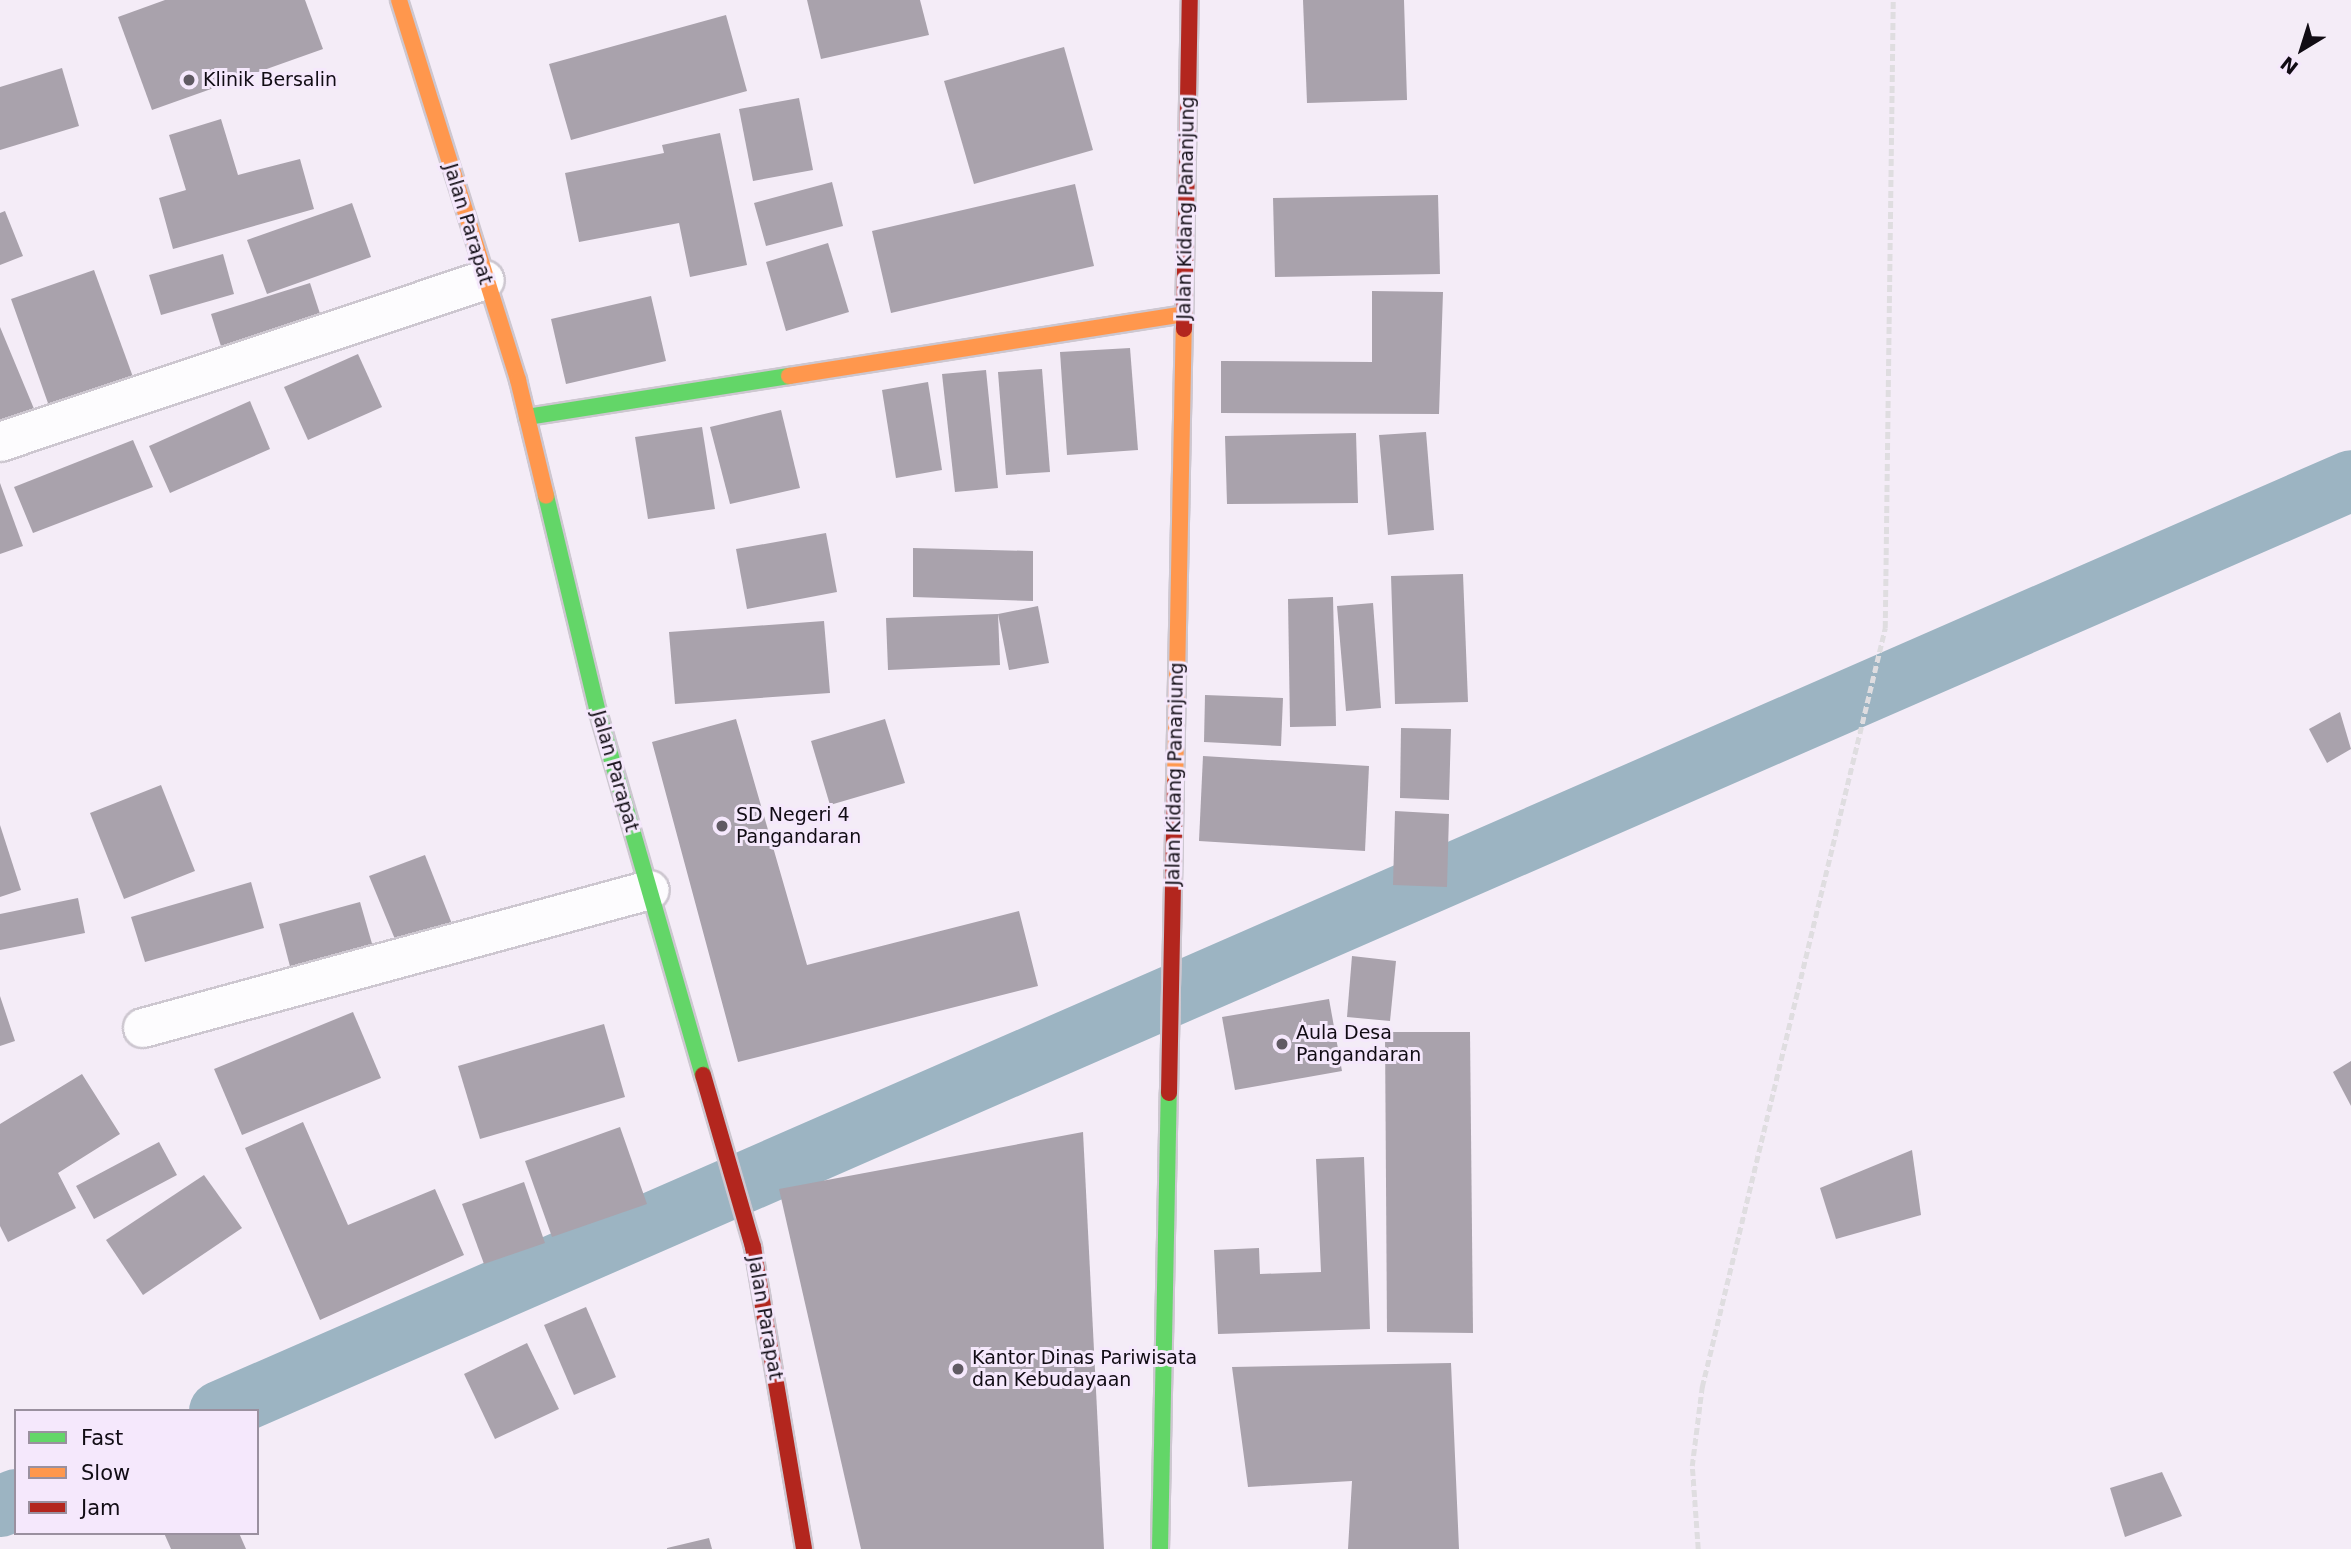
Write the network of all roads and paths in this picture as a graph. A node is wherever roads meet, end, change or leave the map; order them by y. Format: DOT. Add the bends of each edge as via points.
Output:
graph roads {
  1 [pos="399,0"];
  2 [pos="1191,0"];
  3 [pos="1893,0"];
  4 [pos="485,280"];
  5 [pos="1184,314"];
  6 [pos="527,417"];
  7 [pos="0,442"];
  8 [pos="650,890"];
  9 [pos="143,1028"];
  10 [pos="804,1549"];
  11 [pos="1160,1549"];
  12 [pos="1698,1549"];
  1 -- 4 [label="street, Jalan Parapat"];
  2 -- 5 [label="street, Jalan Kidang Pananjung"];
  3 -- 12 [label="path" via="1885,628 1702,1387 1692,1466"];
  4 -- 6 [label="street, Jalan Parapat"];
  4 -- 7 [label="street"];
  5 -- 6 [label="street"];
  5 -- 11 [label="street, Jalan Kidang Pananjung"];
  6 -- 8 [label="street, Jalan Parapat" via="598,712"];
  8 -- 9 [label="street"];
  8 -- 10 [label="street, Jalan Parapat" via="753,1247"];
}
